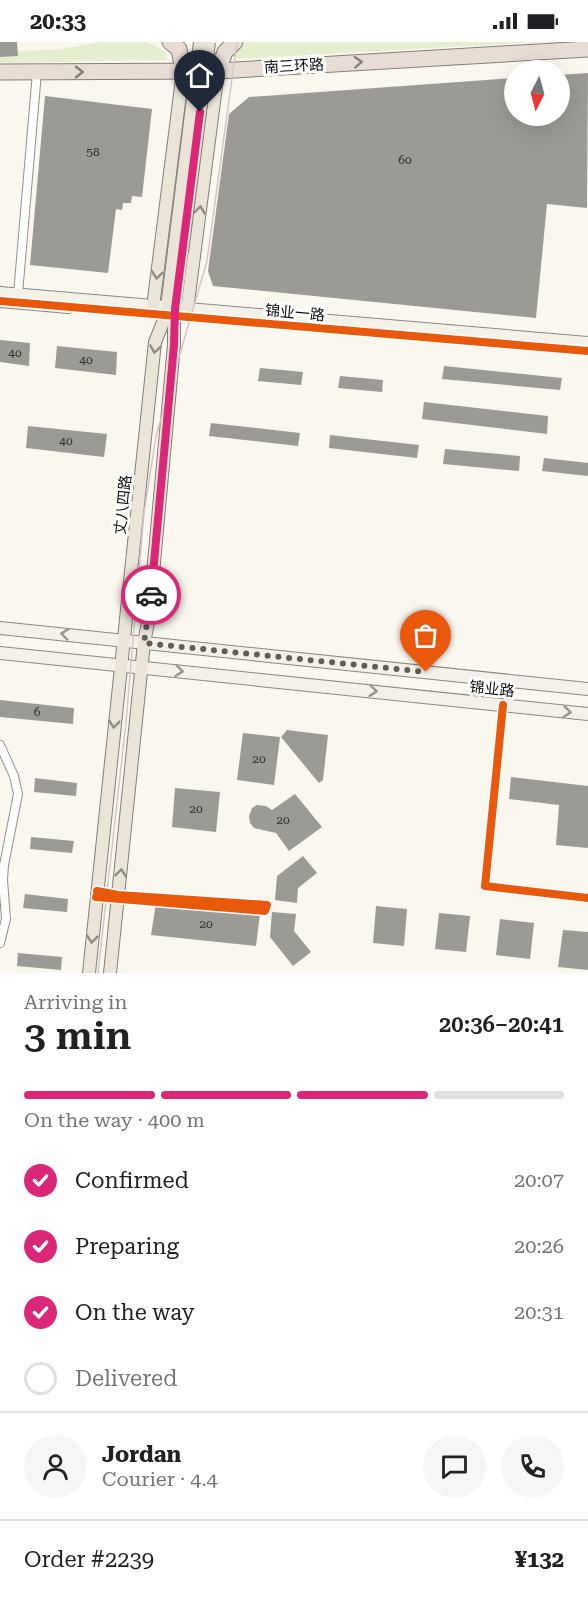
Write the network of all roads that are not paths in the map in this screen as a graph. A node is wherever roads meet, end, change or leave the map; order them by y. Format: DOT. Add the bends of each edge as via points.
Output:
graph roads {
  1 [pos="170,42"];
  2 [pos="200,42"];
  3 [pos="208,42"];
  4 [pos="235,42"];
  5 [pos="588,49"];
  6 [pos="183,71"];
  7 [pos="218,71"];
  8 [pos="0,72"];
  9 [pos="36,72"];
  10 [pos="178,251"];
  11 [pos="0,293"];
  12 [pos="18,294"];
  13 [pos="0,301"];
  14 [pos="170,311"];
  15 [pos="588,343"];
  16 [pos="588,351"];
  17 [pos="0,628"];
  18 [pos="124,640"];
  19 [pos="144,643"];
  20 [pos="0,653"];
  21 [pos="121,666"];
  22 [pos="142,668"];
  23 [pos="588,689"];
  24 [pos="504,705"];
  25 [pos="588,714"];
  26 [pos="0,745"];
  27 [pos="97,894"];
  28 [pos="118,897"];
  29 [pos="588,898"];
  30 [pos="0,943"];
  31 [pos="89,973"];
  32 [pos="110,973"];
  1 -- 6 [label="highway" via="179,49"];
  2 -- 10 [label="main road, 丈八四路, bridge"];
  3 -- 10 [label="main road, 丈八四路, bridge"];
  4 -- 7 [label="highway" via="225,52"];
  7 -- 5 [label="highway, 南三环路, one-way"];
  6 -- 7 [label="highway, 南三环路"];
  9 -- 6 [label="highway, 南三环路, one-way"];
  6 -- 14 [label="main road, one-way"];
  14 -- 7 [label="main road, one-way"];
  8 -- 9 [label="highway, 南三环路"];
  9 -- 12 [label="street"];
  10 -- 14 [label="main road, 丈八四路"];
  11 -- 12 [label="main road, 锦业一路"];
  12 -- 14 [label="main road, 锦业一路"];
  13 -- 14 [label="main road, 锦业一路"];
  14 -- 15 [label="main road, 锦业一路"];
  14 -- 16 [label="main road, 锦业一路"];
  14 -- 18 [label="main road, 丈八四路, one-way" via="155,342"];
  14 -- 19 [label="main road, 丈八四路" via="169,404"];
  18 -- 17 [label="main road, 锦业路, one-way"];
  18 -- 19 [label="main road, 锦业路"];
  18 -- 21 [label="main road, 丈八四路"];
  19 -- 22 [label="main road, 丈八四路"];
  19 -- 23 [label="main road, 锦业路"];
  20 -- 21 [label="main road, 锦业路"];
  21 -- 22 [label="main road, 锦业路"];
  21 -- 27 [label="main road, 丈八四路, one-way"];
  22 -- 24 [label="main road, 锦业路, one-way"];
  28 -- 22 [label="main road, 丈八四路, one-way"];
  24 -- 25 [label="main road, 锦业路, one-way"];
  24 -- 29 [label="street" via="485,886"];
  26 -- 30 [label="street" via="18,794 4,865 6,919"];
  27 -- 28 [label="street"];
  27 -- 31 [label="main road, 丈八四路, one-way"];
  28 -- 28 [label="street" via="265,911 267,905"];
  28 -- 32 [label="main road, 丈八四路"];
}
